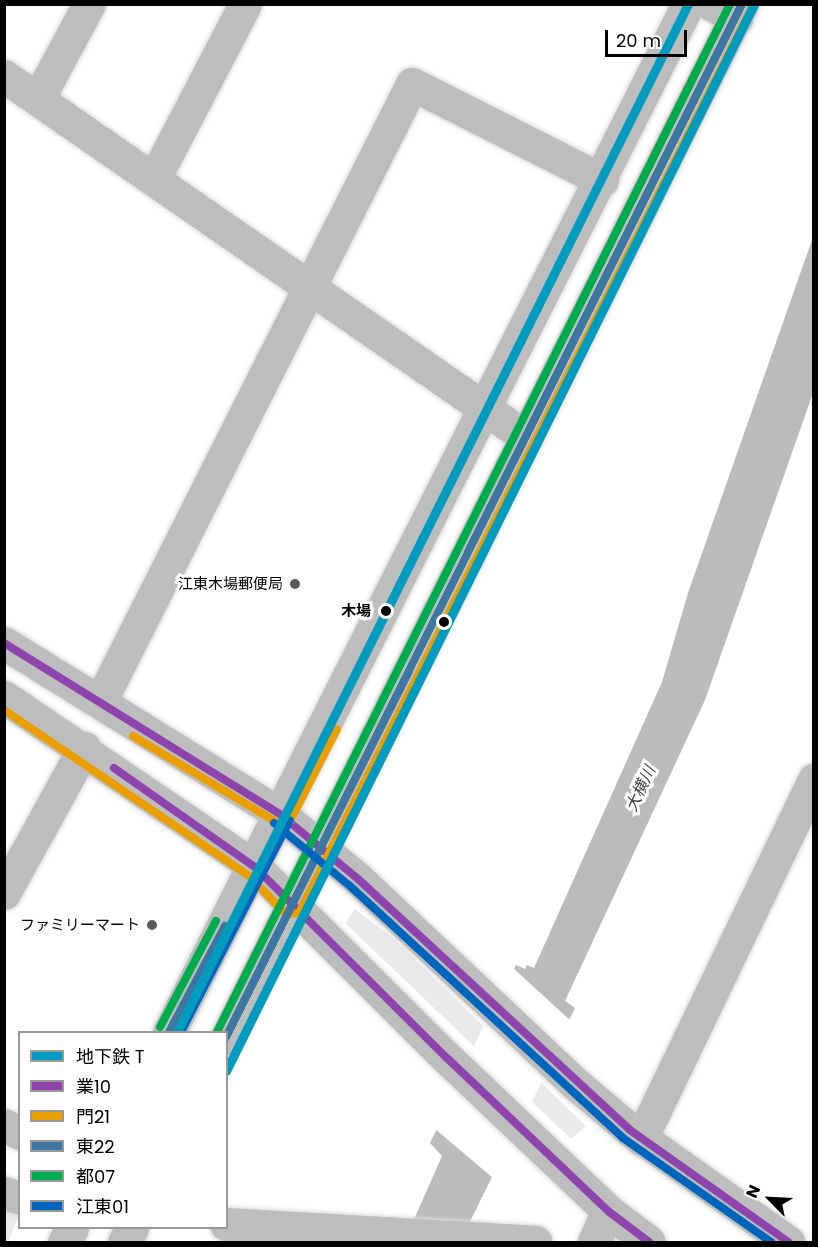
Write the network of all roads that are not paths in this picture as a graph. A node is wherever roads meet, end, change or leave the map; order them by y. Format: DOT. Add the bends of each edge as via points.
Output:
graph roads {
  1 [pos="89,4"];
  2 [pos="245,4"];
  3 [pos="687,4"];
  4 [pos="730,9"];
  5 [pos="4,76"];
  6 [pos="38,99"];
  7 [pos="154,179"];
  8 [pos="602,180"];
  9 [pos="312,288"];
  10 [pos="487,410"];
  11 [pos="526,437"];
  12 [pos="4,643"];
  13 [pos="4,696"];
  14 [pos="100,702"];
  15 [pos="84,748"];
  16 [pos="813,779"];
  17 [pos="281,815"];
  18 [pos="322,848"];
  19 [pos="255,867"];
  20 [pos="4,893"];
  21 [pos="292,905"];
  22 [pos="170,1031"];
  23 [pos="228,1034"];
  24 [pos="4,1125"];
  25 [pos="18,1132"];
  26 [pos="641,1138"];
  27 [pos="608,1210"];
  28 [pos="228,1224"];
  29 [pos="228,1228"];
  30 [pos="471,1242"];
  31 [pos="535,1242"];
  32 [pos="594,1242"];
  33 [pos="649,1242"];
  34 [pos="788,1242"];
  1 -- 6 [label="main road"];
  2 -- 7 [label="main road"];
  3 -- 8 [label="main road"];
  4 -- 11 [label="main road"];
  5 -- 6 [label="main road"];
  6 -- 7 [label="main road"];
  7 -- 9 [label="main road"];
  8 -- 9 [label="main road" via="412,84"];
  8 -- 10 [label="main road"];
  9 -- 10 [label="main road"];
  9 -- 14 [label="main road"];
  10 -- 11 [label="main road"];
  10 -- 17 [label="main road"];
  11 -- 18 [label="main road"];
  12 -- 14 [label="main road"];
  13 -- 15 [label="main road"];
  14 -- 17 [label="main road"];
  15 -- 19 [label="main road"];
  15 -- 20 [label="main road"];
  16 -- 26 [label="main road"];
  17 -- 18 [label="main road"];
  17 -- 19 [label="main road"];
  18 -- 21 [label="main road"];
  18 -- 26 [label="main road" via="577,1085"];
  19 -- 21 [label="main road"];
  19 -- 22 [label="main road"];
  21 -- 23 [label="main road"];
  21 -- 27 [label="main road"];
  24 -- 25 [label="main road"];
  26 -- 34 [label="main road"];
  27 -- 32 [label="main road"];
  27 -- 33 [label="main road"];
  28 -- 31 [label="main road"];
  29 -- 30 [label="main road"];
}
